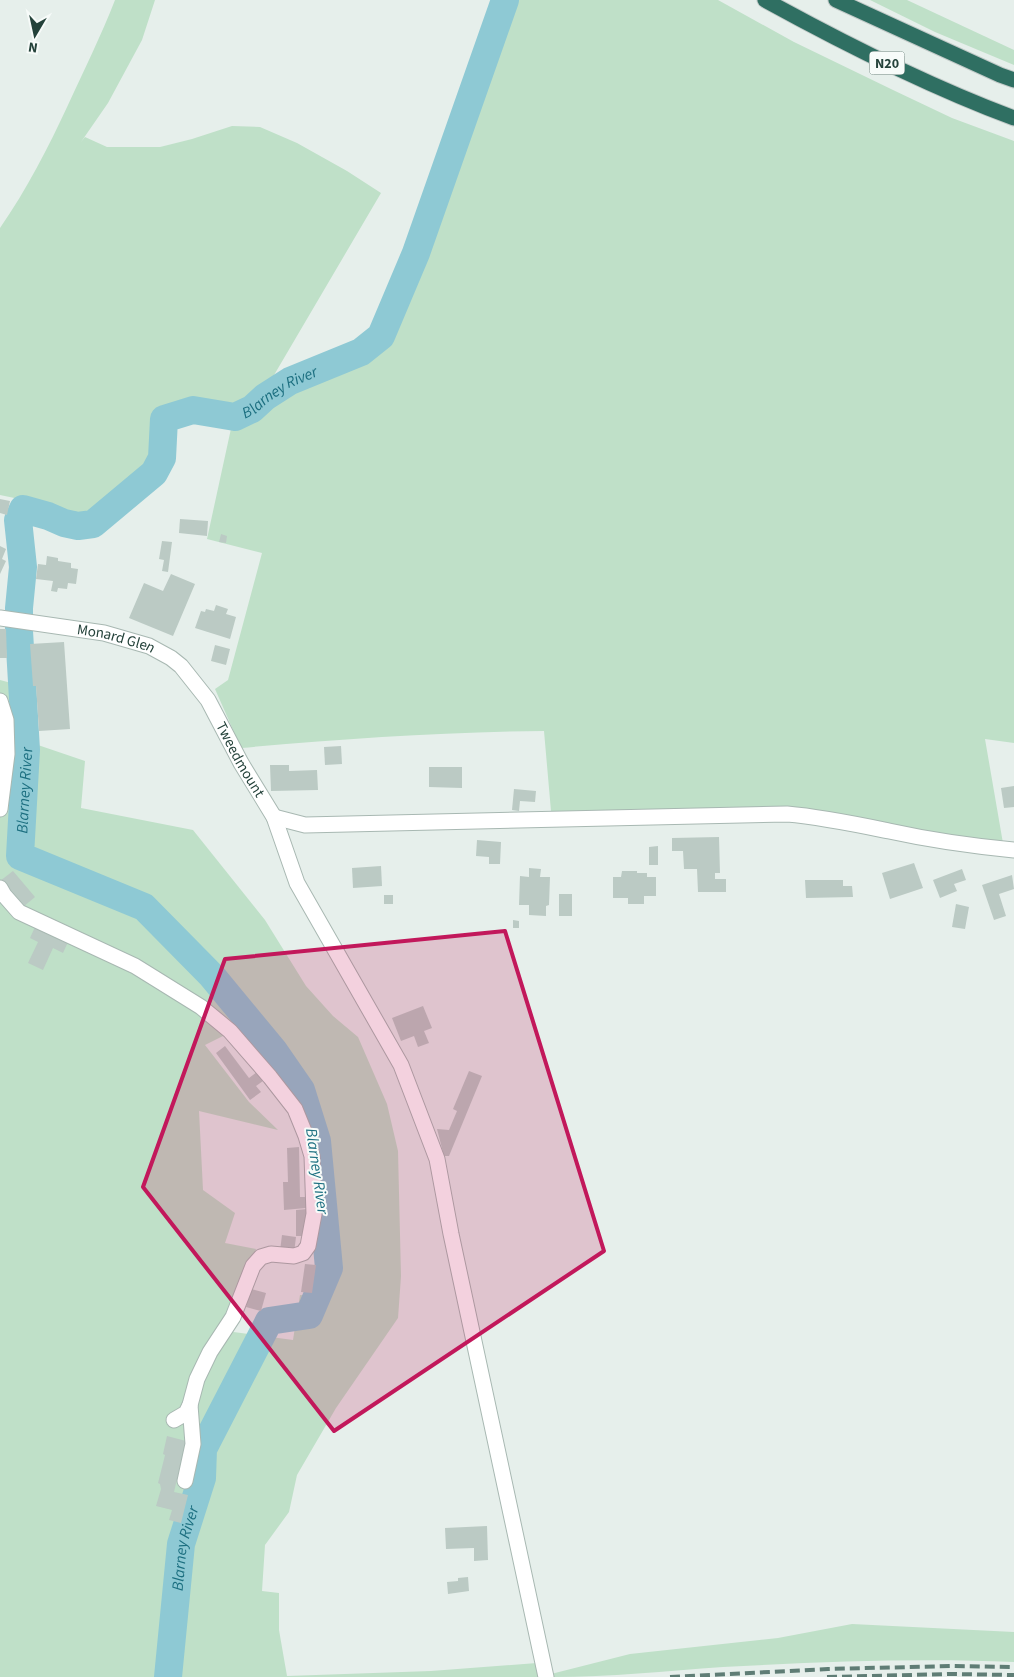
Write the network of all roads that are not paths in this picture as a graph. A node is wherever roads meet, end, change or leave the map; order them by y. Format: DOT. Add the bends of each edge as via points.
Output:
graph roads {
  1 [pos="765,0"];
  2 [pos="836,0"];
  3 [pos="1014,80"];
  4 [pos="1014,118"];
  5 [pos="0,618"];
  6 [pos="208,700"];
  7 [pos="0,701"];
  8 [pos="0,809"];
  9 [pos="274,817"];
  10 [pos="1014,850"];
  11 [pos="0,888"];
  12 [pos="190,1405"];
  13 [pos="174,1420"];
  14 [pos="185,1481"];
  15 [pos="546,1677"];
  1 -- 4 [label="highway, N20" via="897,68"];
  2 -- 3 [label="highway, N20"];
  5 -- 6 [label="street, Monard Glen" via="104,633 150,646 181,666"];
  6 -- 9 [label="street, Tweedmount" via="241,764"];
  7 -- 8 [label="street" via="6,720 7,754"];
  9 -- 10 [label="street" via="305,825 788,814"];
  9 -- 15 [label="street, Tweedmount" via="298,883 401,1065 437,1159"];
  11 -- 12 [label="street" via="19,912 135,966 223,1025 295,1109 306,1136 312,1156 314,1214 308,1246 294,1256 271,1254 260,1257 253,1266 233,1318 210,1352 197,1379"];
  12 -- 13 [label="street" via="186,1413"];
  12 -- 14 [label="street" via="193,1444"];
}
